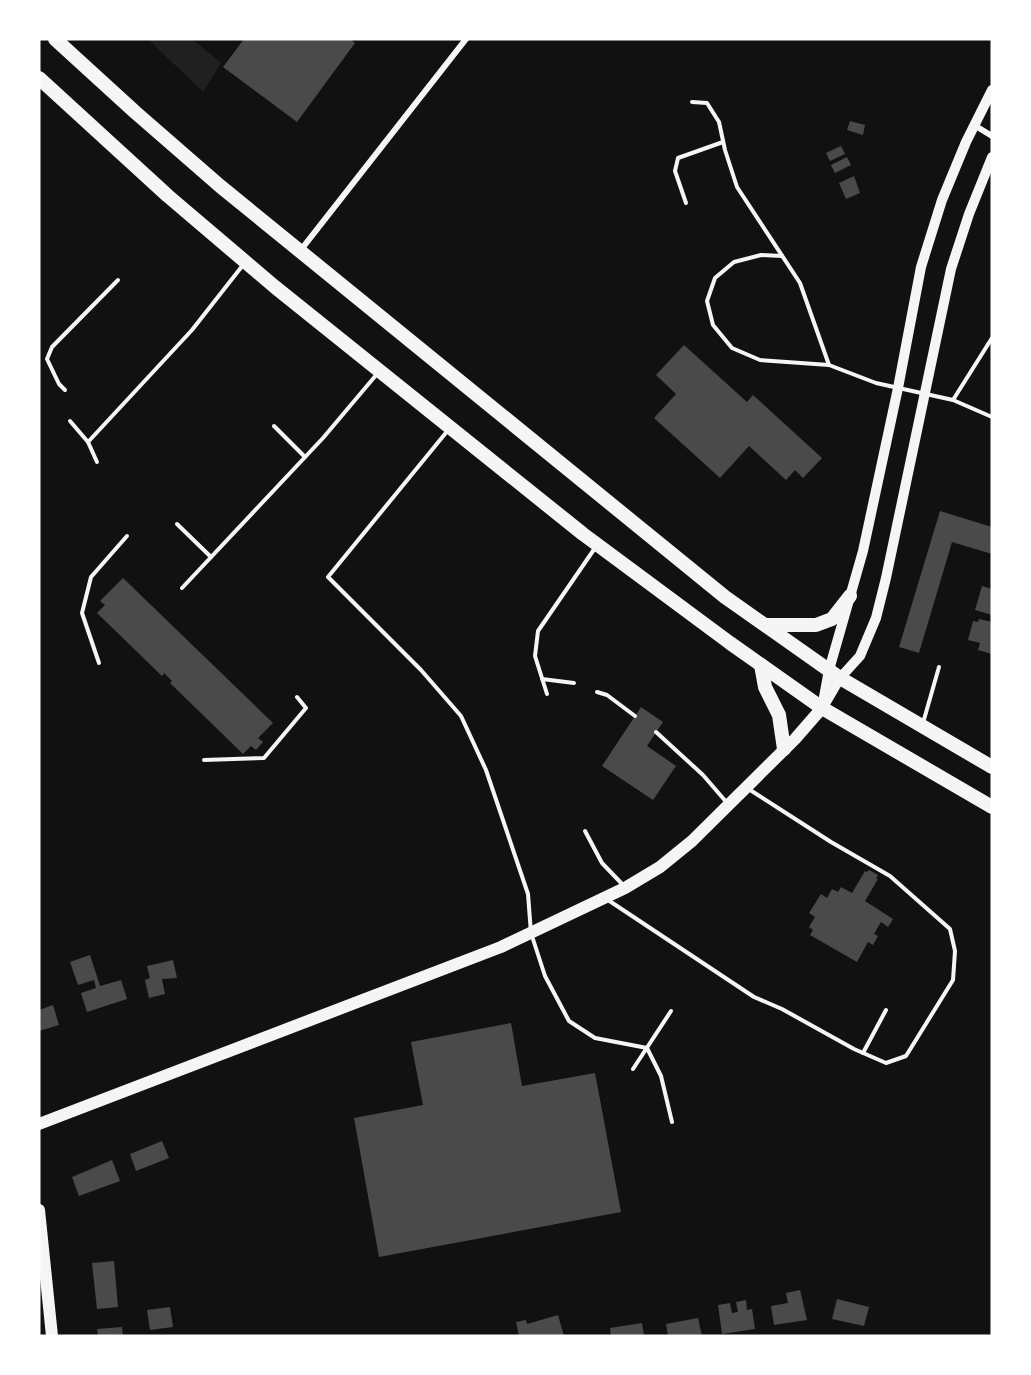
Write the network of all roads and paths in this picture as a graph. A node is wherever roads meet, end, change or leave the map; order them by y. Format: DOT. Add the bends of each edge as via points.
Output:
graph roads {
  1 [pos="55,39"];
  2 [pos="466,39"];
  3 [pos="39,78"];
  4 [pos="992,90"];
  5 [pos="692,102"];
  6 [pos="974,125"];
  7 [pos="992,136"];
  8 [pos="723,142"];
  9 [pos="992,157"];
  10 [pos="686,203"];
  11 [pos="300,251"];
  12 [pos="782,256"];
  13 [pos="245,262"];
  14 [pos="118,280"];
  15 [pos="992,338"];
  16 [pos="829,365"];
  17 [pos="380,372"];
  18 [pos="898,388"];
  19 [pos="65,390"];
  20 [pos="924,393"];
  21 [pos="953,400"];
  22 [pos="992,417"];
  23 [pos="70,421"];
  24 [pos="274,426"];
  25 [pos="449,428"];
  26 [pos="88,442"];
  27 [pos="305,457"];
  28 [pos="97,462"];
  29 [pos="177,524"];
  30 [pos="127,536"];
  31 [pos="597,545"];
  32 [pos="211,557"];
  33 [pos="182,588"];
  34 [pos="850,596"];
  35 [pos="766,626"];
  36 [pos="99,663"];
  37 [pos="761,665"];
  38 [pos="939,667"];
  39 [pos="835,674"];
  40 [pos="542,679"];
  41 [pos="574,682"];
  42 [pos="597,692"];
  43 [pos="547,694"];
  44 [pos="297,697"];
  45 [pos="822,708"];
  46 [pos="635,716"];
  47 [pos="922,726"];
  48 [pos="656,732"];
  49 [pos="784,749"];
  50 [pos="204,760"];
  51 [pos="992,767"];
  52 [pos="746,787"];
  53 [pos="728,805"];
  54 [pos="992,807"];
  55 [pos="585,831"];
  56 [pos="626,888"];
  57 [pos="605,898"];
  58 [pos="531,933"];
  59 [pos="886,1010"];
  60 [pos="671,1011"];
  61 [pos="647,1048"];
  62 [pos="863,1053"];
  63 [pos="633,1069"];
  64 [pos="672,1122"];
  65 [pos="39,1124"];
  66 [pos="39,1210"];
  67 [pos="52,1336"];
  1 -- 11 [label="main road" via="220,186"];
  2 -- 11 [label="street"];
  3 -- 13 [label="main road"];
  4 -- 6 [label="street"];
  5 -- 8 [label="lane" via="708,103 719,122"];
  6 -- 7 [label="street"];
  6 -- 18 [label="street" via="942,200 921,267"];
  8 -- 10 [label="lane" via="678,158 675,171"];
  8 -- 12 [label="lane" via="737,187"];
  9 -- 20 [label="street" via="951,269"];
  11 -- 35 [label="main road" via="725,597"];
  12 -- 16 [label="lane" via="800,283"];
  12 -- 16 [label="lane" via="760,255 734,262 715,278 707,301 713,325 732,348 760,360"];
  13 -- 17 [label="main road"];
  13 -- 26 [label="lane" via="192,330"];
  14 -- 19 [label="lane" via="52,347 47,359"];
  15 -- 21 [label="lane"];
  16 -- 18 [label="lane"];
  17 -- 25 [label="main road"];
  17 -- 27 [label="lane"];
  18 -- 20 [label="lane"];
  18 -- 34 [label="street"];
  20 -- 21 [label="lane"];
  20 -- 39 [label="street" via="876,618 860,656"];
  21 -- 22 [label="lane"];
  23 -- 26 [label="lane"];
  24 -- 27 [label="lane"];
  25 -- 31 [label="main road"];
  25 -- 58 [label="lane" via="328,577 461,716 486,770 528,894"];
  26 -- 28 [label="lane"];
  27 -- 32 [label="lane"];
  29 -- 32 [label="lane"];
  30 -- 36 [label="lane" via="91,577 82,613"];
  31 -- 37 [label="main road"];
  31 -- 40 [label="lane" via="538,631 535,656"];
  32 -- 33 [label="lane"];
  34 -- 35 [label="main road" via="832,619 816,625"];
  34 -- 39 [label="street"];
  35 -- 39 [label="main road"];
  37 -- 45 [label="main road"];
  37 -- 49 [label="main road" via="765,687 779,715"];
  38 -- 47 [label="lane"];
  39 -- 45 [label="street"];
  39 -- 47 [label="main road"];
  40 -- 41 [label="lane"];
  40 -- 43 [label="lane"];
  42 -- 46 [label="lane"];
  44 -- 50 [label="lane" via="306,708 264,758"];
  45 -- 49 [label="main road"];
  45 -- 54 [label="main road"];
  47 -- 51 [label="main road"];
  48 -- 53 [label="lane" via="703,775"];
  49 -- 52 [label="main road"];
  52 -- 53 [label="main road"];
  52 -- 62 [label="lane" via="890,876 950,929 955,951 953,980 906,1056 886,1063"];
  53 -- 56 [label="main road" via="692,841"];
  55 -- 56 [label="lane" via="602,863"];
  56 -- 57 [label="main road"];
  57 -- 58 [label="main road"];
  57 -- 62 [label="lane" via="754,997"];
  58 -- 61 [label="lane" via="545,976 569,1021 595,1038"];
  58 -- 65 [label="main road"];
  59 -- 62 [label="lane"];
  60 -- 61 [label="lane"];
  61 -- 63 [label="lane"];
  61 -- 64 [label="lane" via="662,1076"];
  66 -- 67 [label="main road"];
}
